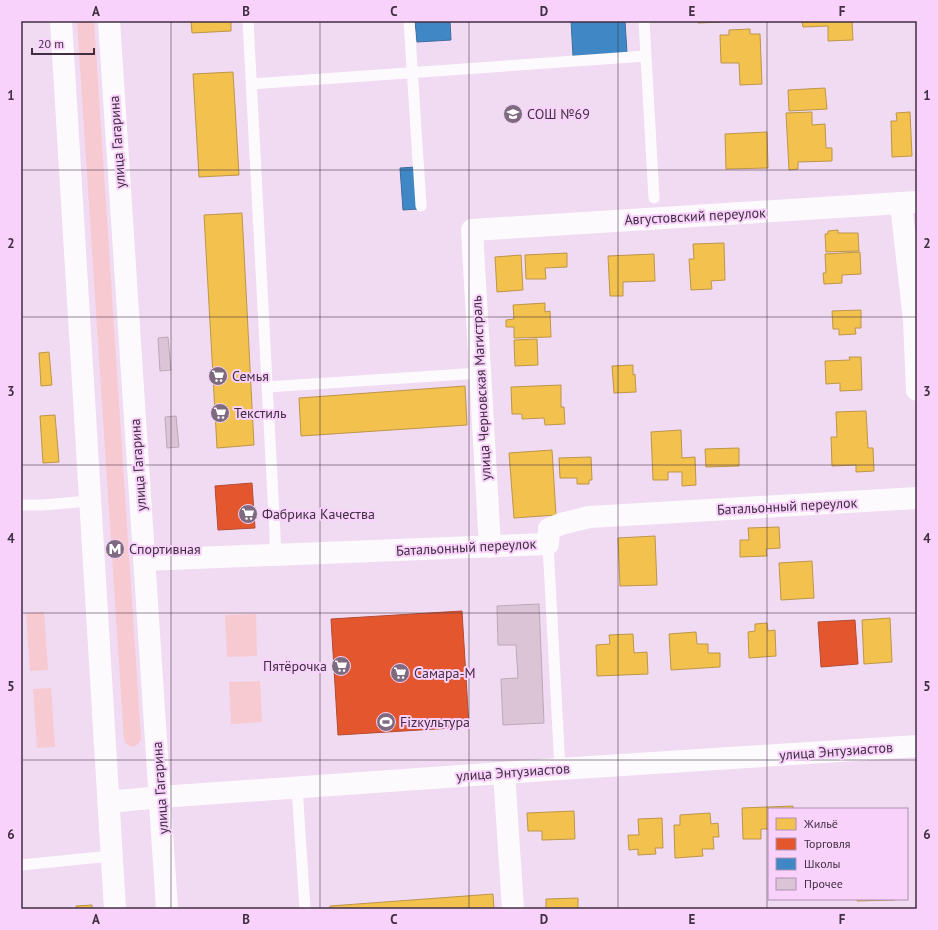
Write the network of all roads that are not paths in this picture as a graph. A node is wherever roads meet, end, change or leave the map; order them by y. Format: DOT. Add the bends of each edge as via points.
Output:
graph roads {
  1 [pos="61,21"];
  2 [pos="109,21"];
  3 [pos="248,21"];
  4 [pos="409,21"];
  5 [pos="644,21"];
  6 [pos="646,56"];
  7 [pos="412,73"];
  8 [pos="252,84"];
  9 [pos="654,198"];
  10 [pos="909,203"];
  11 [pos="420,206"];
  12 [pos="472,230"];
  13 [pos="480,373"];
  14 [pos="267,387"];
  15 [pos="917,390"];
  16 [pos="917,498"];
  17 [pos="89,501"];
  18 [pos="21,504"];
  19 [pos="548,544"];
  20 [pos="490,547"];
  21 [pos="276,555"];
  22 [pos="144,560"];
  23 [pos="917,746"];
  24 [pos="560,769"];
  25 [pos="504,773"];
  26 [pos="297,787"];
  27 [pos="160,797"];
  28 [pos="108,802"];
  29 [pos="111,856"];
  30 [pos="21,865"];
  31 [pos="115,909"];
  32 [pos="168,909"];
  33 [pos="305,909"];
  34 [pos="513,909"];
  1 -- 17 [label="street"];
  2 -- 22 [label="street, улица Гагарина"];
  3 -- 8 [label="lane"];
  4 -- 7 [label="lane"];
  5 -- 6 [label="lane"];
  6 -- 7 [label="lane"];
  6 -- 9 [label="lane"];
  7 -- 8 [label="lane"];
  7 -- 11 [label="lane"];
  8 -- 14 [label="lane"];
  10 -- 12 [label="street, Августовский переулок"];
  10 -- 15 [label="street"];
  12 -- 13 [label="street, улица Черновская Магистраль"];
  13 -- 14 [label="lane"];
  13 -- 20 [label="street, улица Черновская Магистраль"];
  14 -- 21 [label="lane"];
  16 -- 19 [label="street, Батальонный переулок" via="589,517 549,529"];
  17 -- 18 [label="lane"];
  17 -- 28 [label="street"];
  19 -- 20 [label="street, Батальонный переулок"];
  19 -- 24 [label="lane"];
  20 -- 21 [label="street, Батальонный переулок"];
  21 -- 22 [label="street, Батальонный переулок"];
  22 -- 27 [label="street, улица Гагарина"];
  23 -- 24 [label="street, улица Энтузиастов"];
  24 -- 25 [label="street, улица Энтузиастов"];
  25 -- 26 [label="street, улица Энтузиастов"];
  25 -- 34 [label="street"];
  26 -- 27 [label="street, улица Энтузиастов"];
  26 -- 33 [label="lane"];
  27 -- 28 [label="street, улица Энтузиастов"];
  27 -- 32 [label="street, улица Гагарина"];
  28 -- 29 [label="street"];
  29 -- 30 [label="lane"];
  29 -- 31 [label="street"];
}
